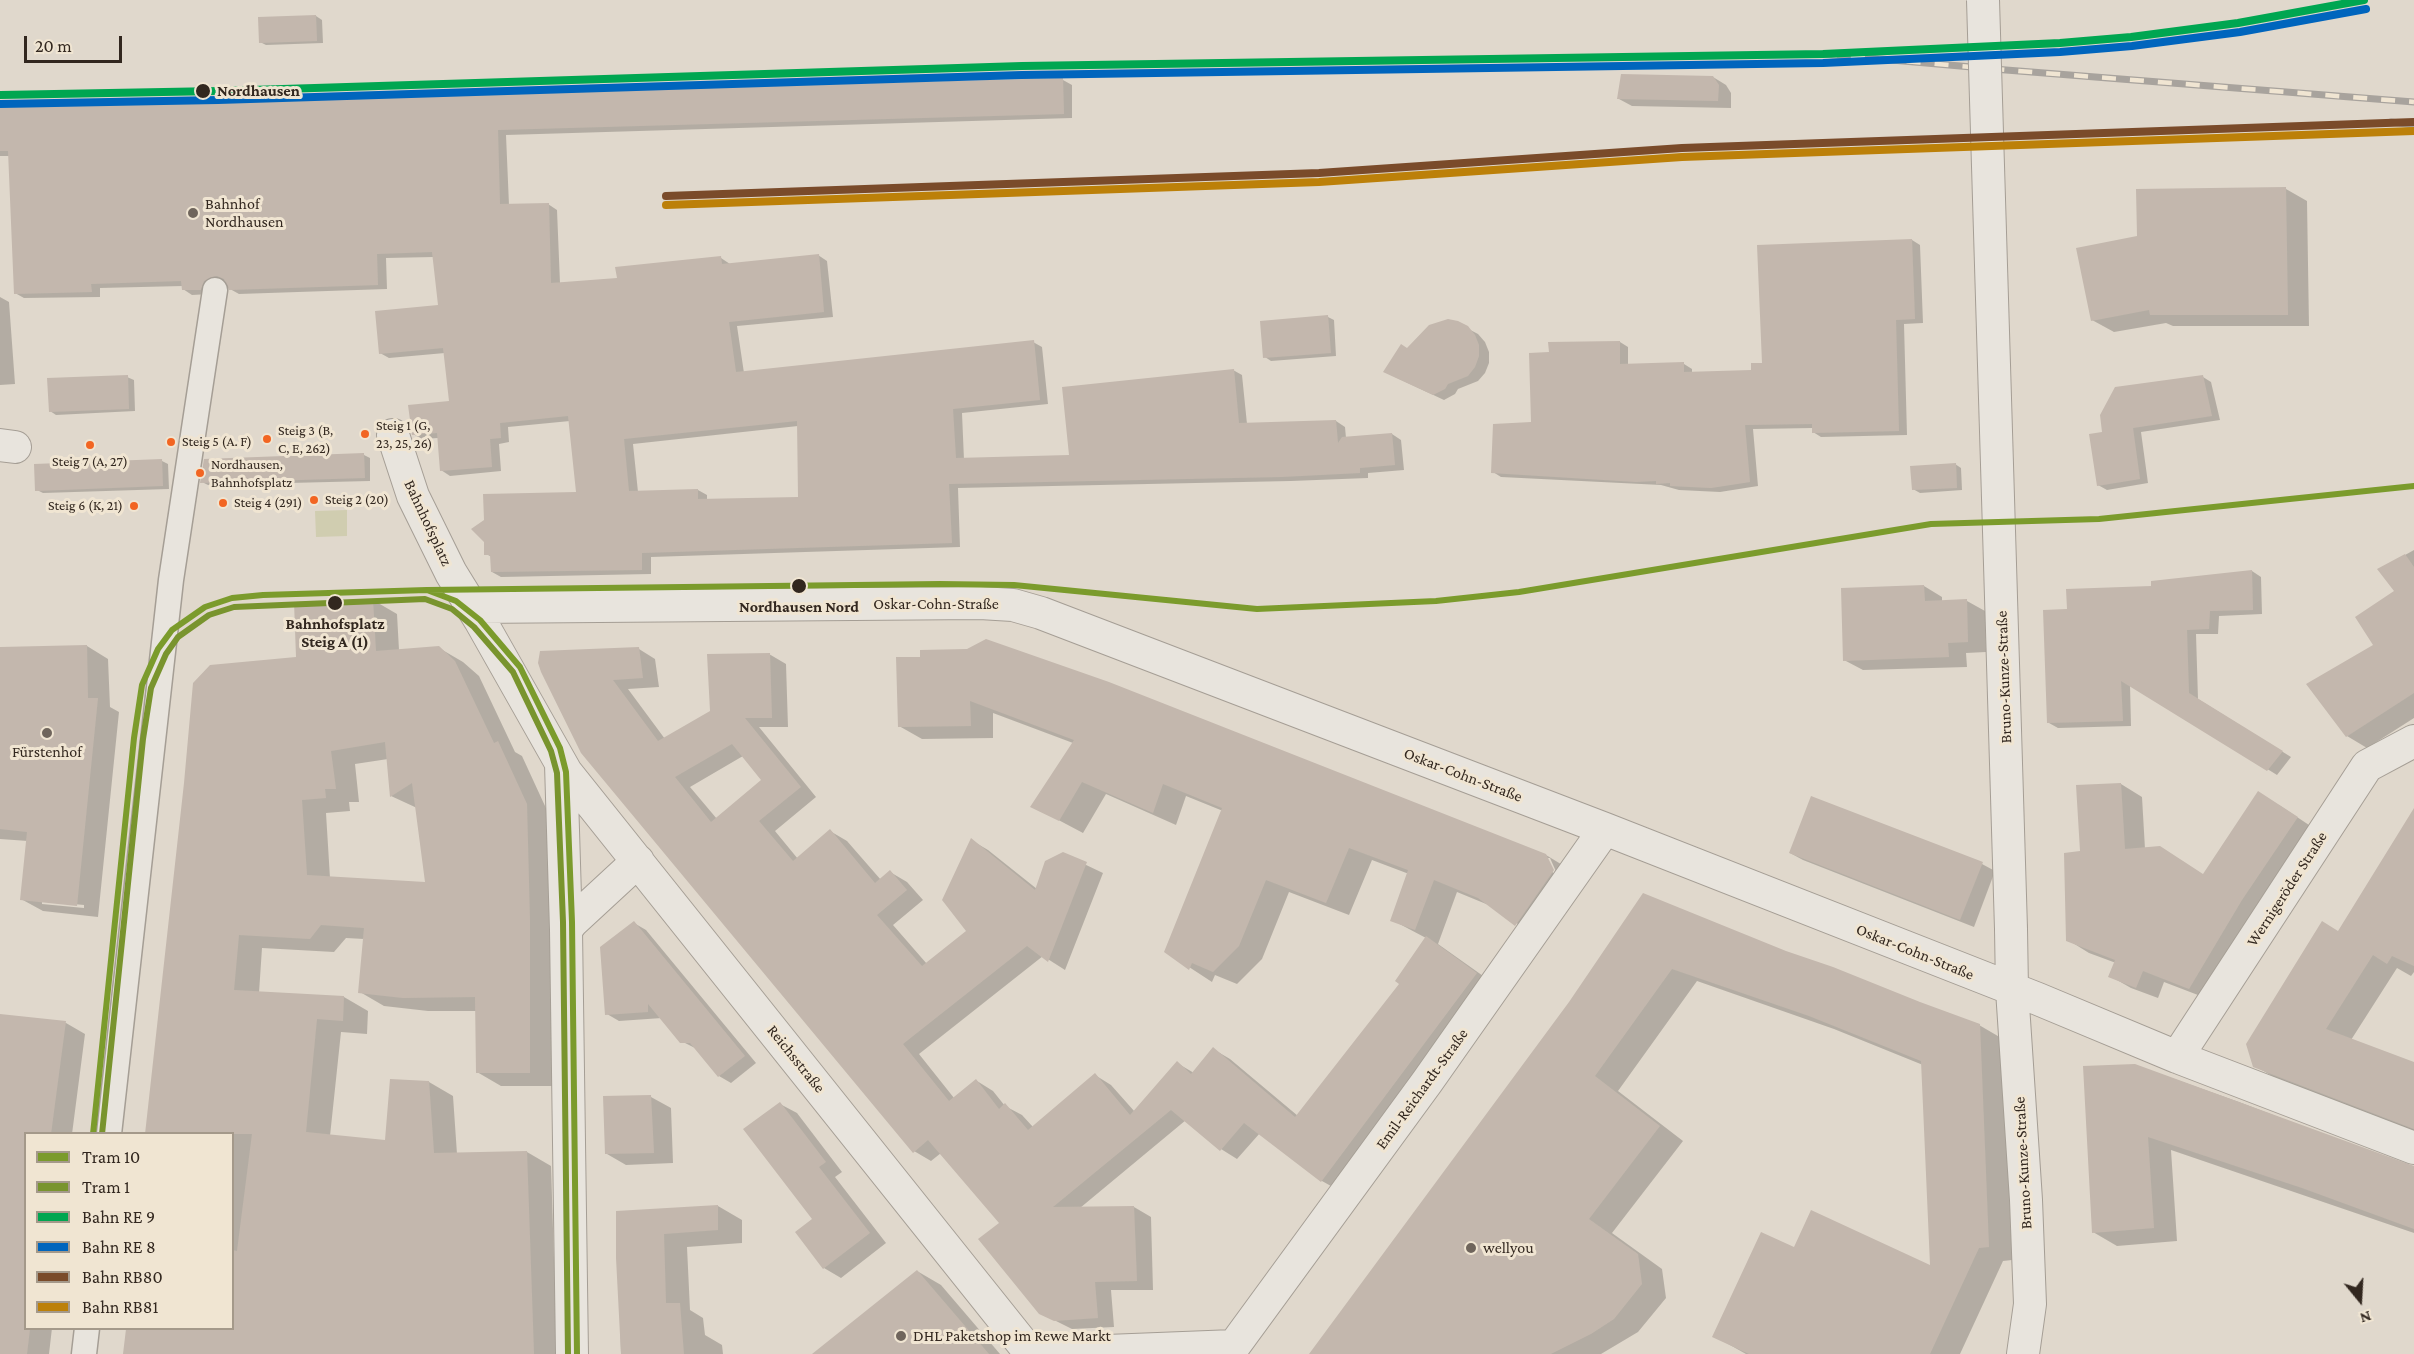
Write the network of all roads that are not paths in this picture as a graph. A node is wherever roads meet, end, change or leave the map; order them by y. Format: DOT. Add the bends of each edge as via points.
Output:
graph roads {
  1 [pos="1983,0"];
  2 [pos="215,290"];
  3 [pos="393,435"];
  4 [pos="472,607"];
  5 [pos="2414,741"];
  6 [pos="561,764"];
  7 [pos="1605,829"];
  8 [pos="638,861"];
  9 [pos="566,930"];
  10 [pos="2012,990"];
  11 [pos="2177,1057"];
  12 [pos="109,1132"];
  13 [pos="2414,1148"];
  14 [pos="87,1330"];
  15 [pos="1235,1350"];
  16 [pos="84,1354"];
  17 [pos="572,1354"];
  18 [pos="1031,1354"];
  19 [pos="2023,1354"];
  1 -- 10 [label="street, Bruno-Kunze-Straße, bridge"];
  2 -- 12 [label="street" via="171,580"];
  3 -- 4 [label="street, Bahnhofsplatz" via="413,496"];
  4 -- 6 [label="street, Bahnhofsplatz"];
  4 -- 7 [label="street, Oskar-Cohn-Straße" via="1013,605"];
  5 -- 11 [label="street, Wernigeröder Straße" via="2367,766"];
  6 -- 8 [label="street, Reichsstraße"];
  6 -- 9 [label="street"];
  7 -- 10 [label="street, Oskar-Cohn-Straße"];
  7 -- 15 [label="street, Emil-Reichardt-Straße"];
  8 -- 9 [label="street"];
  8 -- 18 [label="street, Reichsstraße"];
  9 -- 17 [label="street"];
  10 -- 11 [label="street, Oskar-Cohn-Straße"];
  10 -- 19 [label="street, Bruno-Kunze-Straße" via="2031,1304"];
  11 -- 13 [label="street, Oskar-Cohn-Straße"];
  14 -- 16 [label="street"];
  15 -- 18 [label="street"];
}
